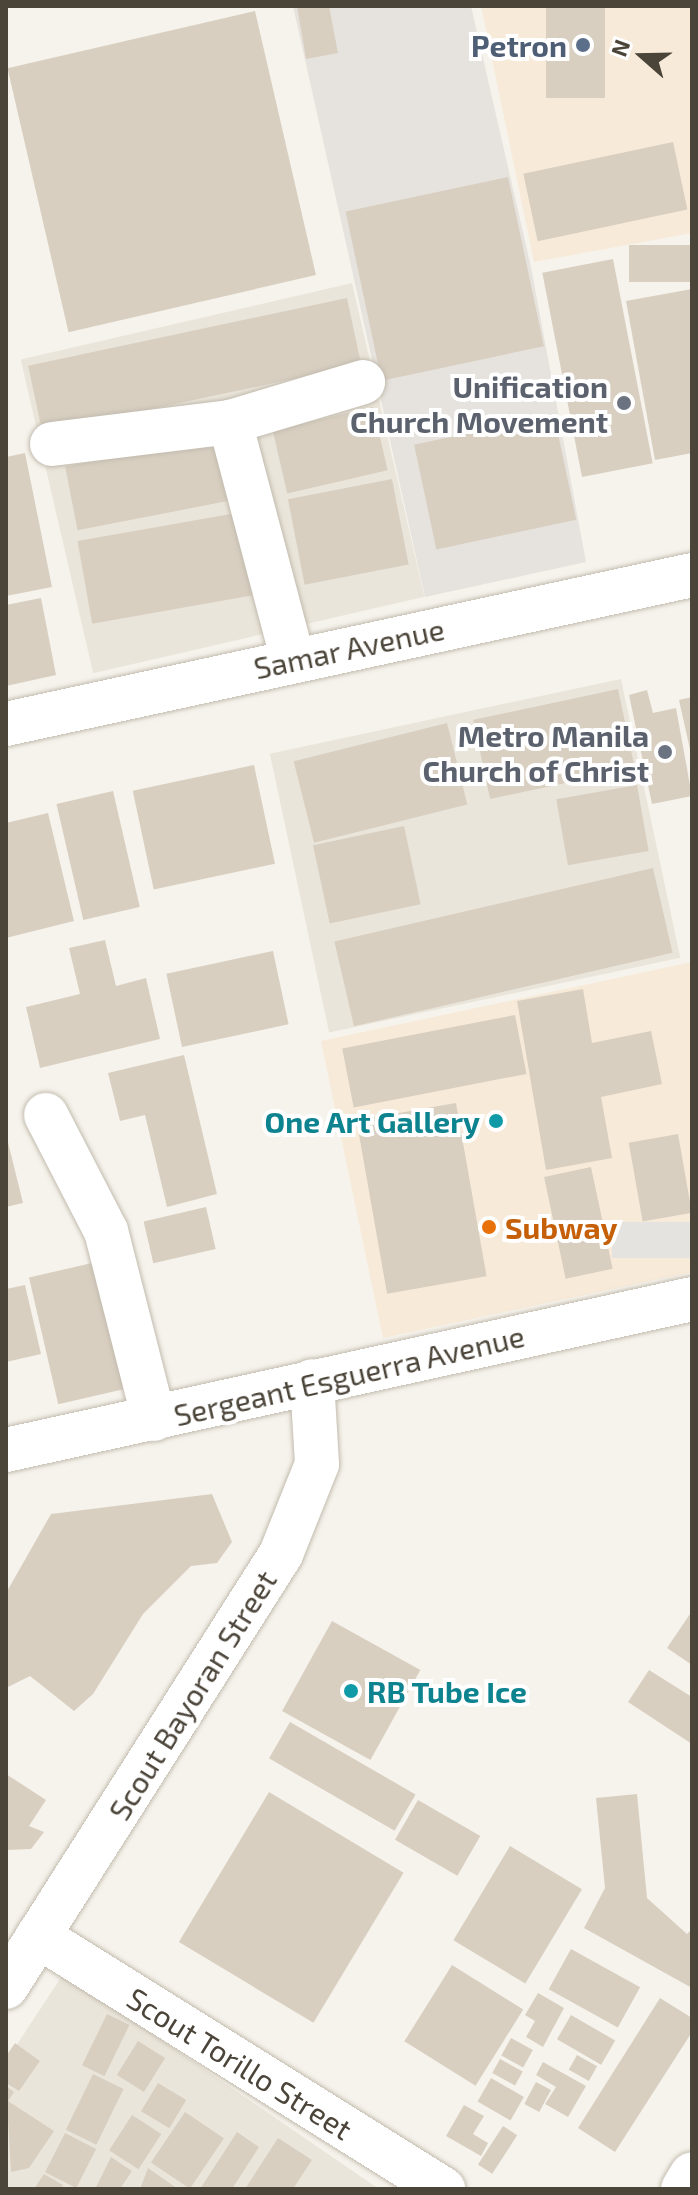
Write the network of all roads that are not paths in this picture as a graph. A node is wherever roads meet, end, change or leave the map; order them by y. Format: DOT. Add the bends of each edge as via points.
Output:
graph roads {
  1 [pos="363,382"];
  2 [pos="230,422"];
  3 [pos="52,444"];
  4 [pos="692,575"];
  5 [pos="293,660"];
  6 [pos="6,724"];
  7 [pos="46,1115"];
  8 [pos="692,1299"];
  9 [pos="312,1381"];
  10 [pos="154,1419"];
  11 [pos="6,1450"];
  12 [pos="38,1936"];
  13 [pos="6,1987"];
  14 [pos="692,2174"];
  15 [pos="443,2189"];
  16 [pos="683,2189"];
  1 -- 2 [label="street"];
  2 -- 3 [label="street"];
  2 -- 5 [label="street"];
  4 -- 5 [label="street, Samar Avenue"];
  5 -- 6 [label="street, Samar Avenue"];
  7 -- 10 [label="street" via="106,1231"];
  8 -- 9 [label="street, Sergeant Esguerra Avenue"];
  9 -- 10 [label="street, Sergeant Esguerra Avenue"];
  9 -- 12 [label="street, Scout Bayoran Street" via="317,1464 281,1554"];
  10 -- 11 [label="street, Sergeant Esguerra Avenue"];
  12 -- 13 [label="street, Scout Bayoran Street"];
  12 -- 15 [label="street, Scout Torillo Street"];
  14 -- 16 [label="street"];
}
